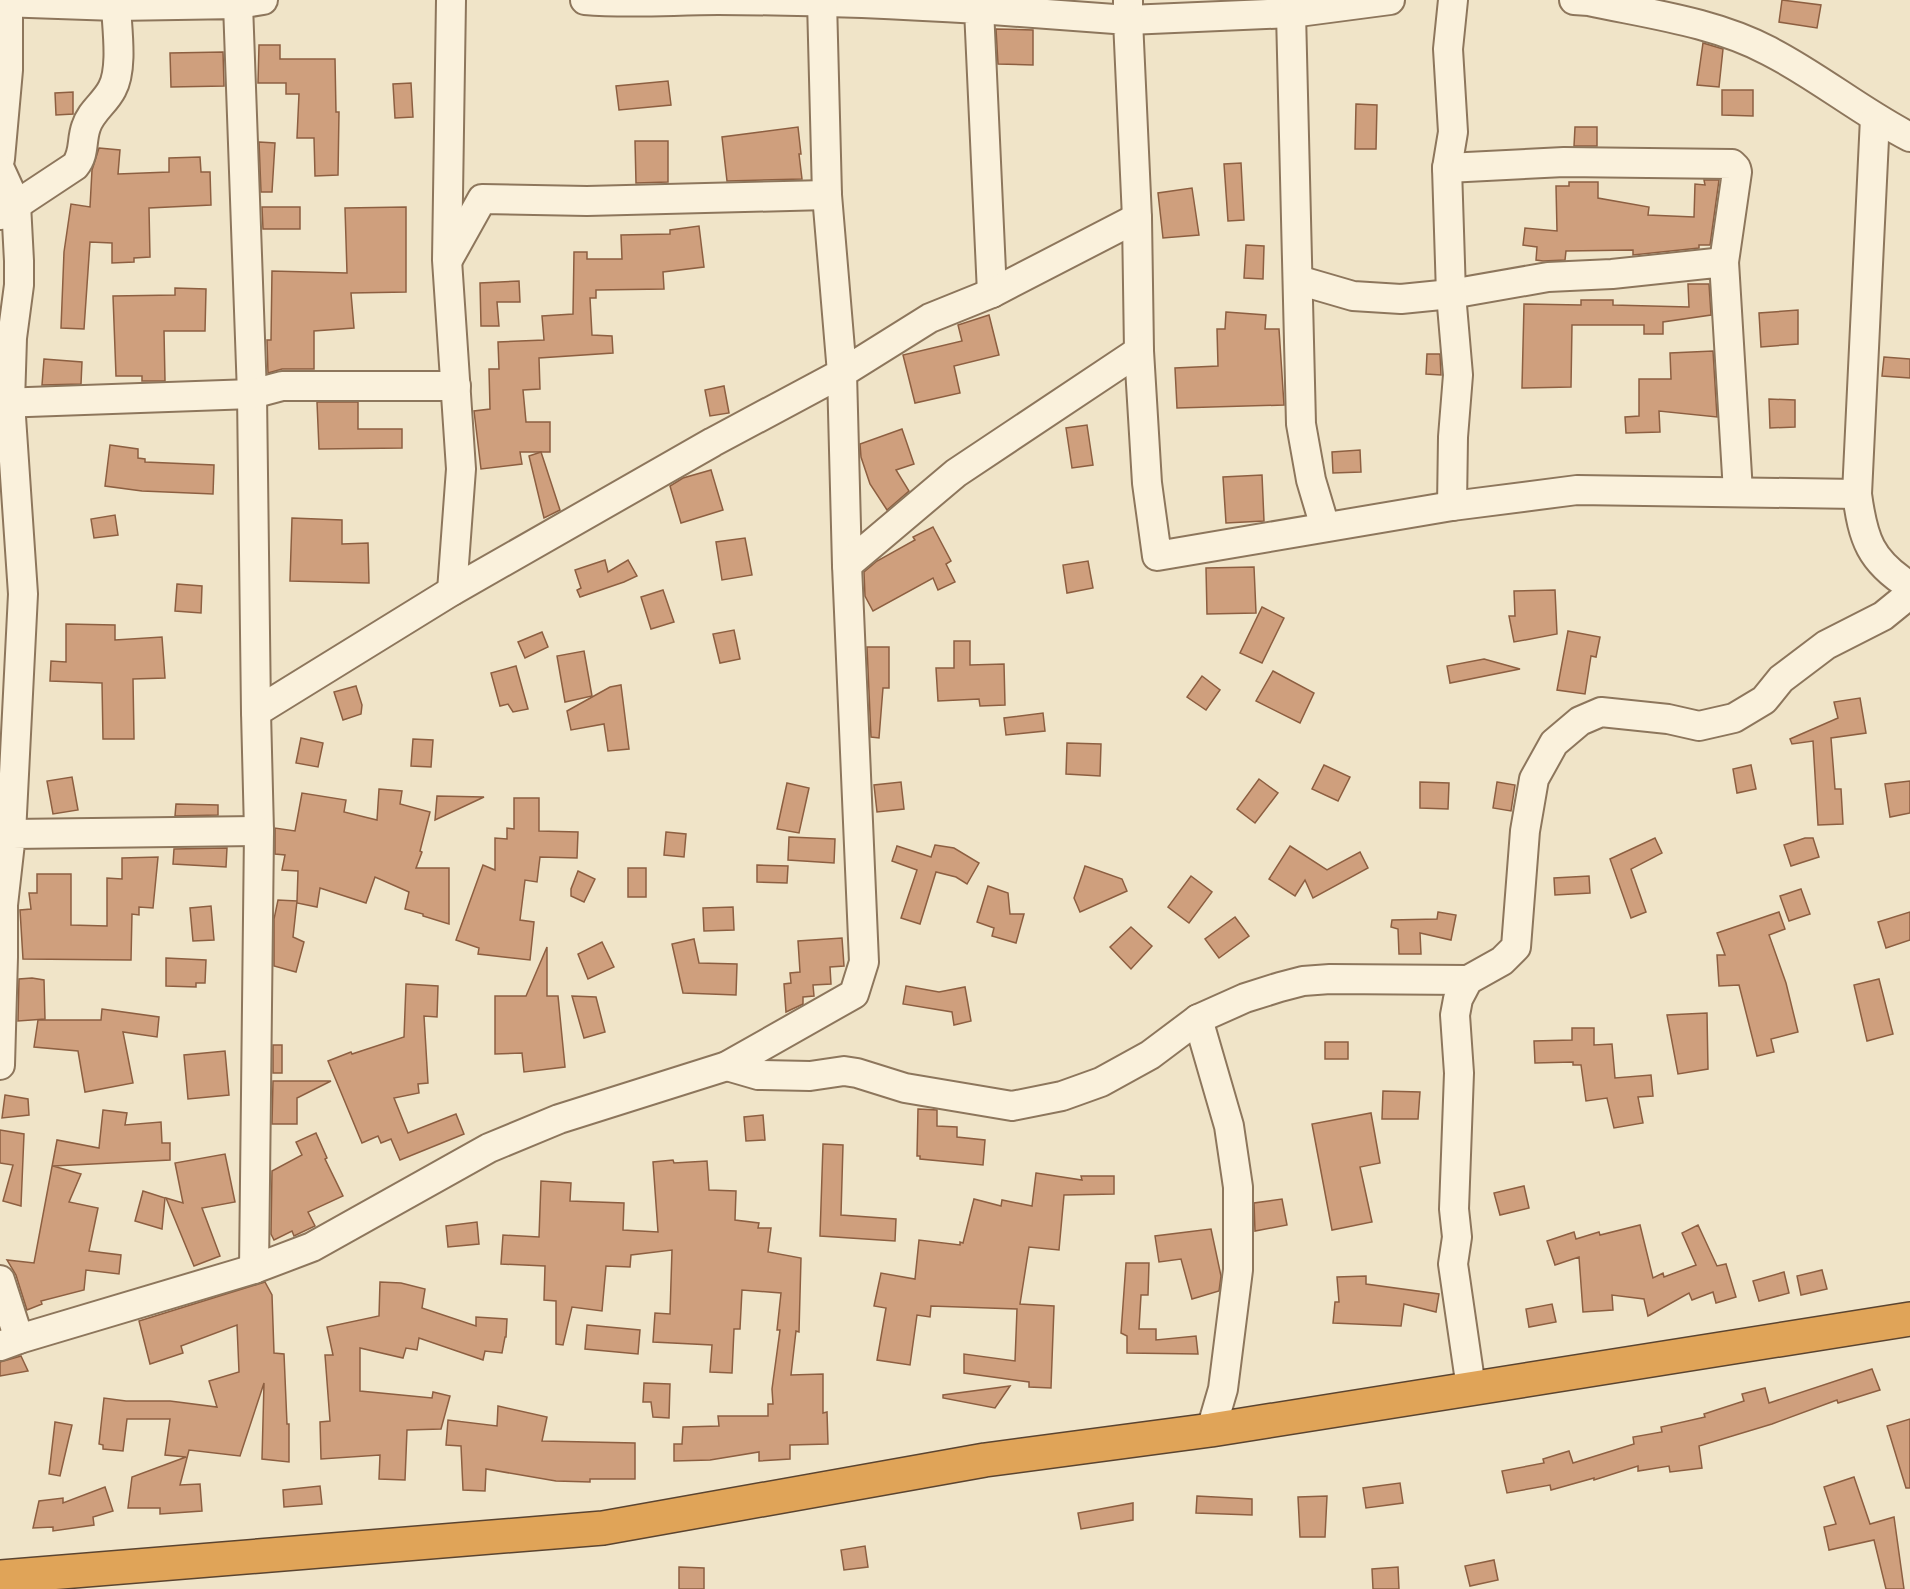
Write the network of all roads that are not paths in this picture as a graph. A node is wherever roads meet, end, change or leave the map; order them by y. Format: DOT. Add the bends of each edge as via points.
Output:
graph roads {
  1 [pos="452,0"];
  2 [pos="585,0"];
  3 [pos="715,0"];
  4 [pos="1390,0"];
  5 [pos="1453,0"];
  6 [pos="1574,0"];
  7 [pos="822,1"];
  8 [pos="4,2"];
  9 [pos="250,2"];
  10 [pos="932,3"];
  11 [pos="116,6"];
  12 [pos="979,9"];
  13 [pos="1128,10"];
  14 [pos="1291,13"];
  15 [pos="1875,118"];
  16 [pos="1910,137"];
  17 [pos="0,159"];
  18 [pos="1447,168"];
  19 [pos="0,169"];
  20 [pos="826,195"];
  21 [pos="8,210"];
  22 [pos="1137,218"];
  23 [pos="447,260"];
  24 [pos="1724,262"];
  25 [pos="1298,280"];
  26 [pos="992,292"];
  27 [pos="1451,294"];
  28 [pos="1139,351"];
  29 [pos="842,373"];
  30 [pos="456,386"];
  31 [pos="252,394"];
  32 [pos="5,402"];
  33 [pos="1738,492"];
  34 [pos="1857,494"];
  35 [pos="1452,507"];
  36 [pos="1325,527"];
  37 [pos="847,565"];
  38 [pos="1910,586"];
  39 [pos="452,591"];
  40 [pos="1910,594"];
  41 [pos="256,712"];
  42 [pos="259,831"];
  43 [pos="6,833"];
  44 [pos="1468,980"];
  45 [pos="1198,1019"];
  46 [pos="0,1065"];
  47 [pos="727,1066"];
  48 [pos="254,1269"];
  49 [pos="0,1280"];
  50 [pos="1910,1319"];
  51 [pos="10,1342"];
  52 [pos="1470,1388"];
  53 [pos="1212,1430"];
  54 [pos="0,1577"];
  1 -- 23 [label="street"];
  2 -- 3 [label="street"];
  3 -- 7 [label="street"];
  4 -- 14 [label="street"];
  5 -- 18 [label="street" via="1448,49 1453,132"];
  6 -- 15 [label="street" via="1722,30 1770,51"];
  7 -- 10 [label="street"];
  7 -- 20 [label="street"];
  8 -- 11 [label="street"];
  8 -- 17 [label="street" via="9,70"];
  9 -- 11 [label="street"];
  9 -- 31 [label="street"];
  10 -- 12 [label="street"];
  11 -- 21 [label="street" via="117,78 111,92 90,116 80,160"];
  12 -- 13 [label="street"];
  12 -- 26 [label="street"];
  13 -- 14 [label="street"];
  13 -- 22 [label="street"];
  14 -- 25 [label="street"];
  15 -- 16 [label="street"];
  15 -- 34 [label="street"];
  18 -- 24 [label="street" via="1564,162 1735,165"];
  18 -- 27 [label="street"];
  19 -- 21 [label="street"];
  20 -- 23 [label="street" via="587,201 482,199"];
  20 -- 29 [label="street"];
  21 -- 32 [label="street" via="20,285"];
  22 -- 26 [label="street"];
  22 -- 28 [label="street"];
  23 -- 30 [label="street"];
  24 -- 27 [label="street" via="1548,277"];
  24 -- 33 [label="street"];
  25 -- 27 [label="street" via="1353,296 1401,299"];
  25 -- 36 [label="street" via="1301,424"];
  26 -- 29 [label="street" via="930,318"];
  27 -- 35 [label="street" via="1458,375"];
  28 -- 36 [label="street" via="1157,556"];
  28 -- 37 [label="street" via="956,473"];
  29 -- 37 [label="street"];
  29 -- 39 [label="street"];
  30 -- 31 [label="street" via="282,386"];
  30 -- 39 [label="street" via="461,469"];
  31 -- 32 [label="street"];
  31 -- 41 [label="street"];
  32 -- 43 [label="street" via="23,594"];
  33 -- 34 [label="street"];
  33 -- 35 [label="street" via="1577,490"];
  34 -- 38 [label="street" via="1866,539 1878,561"];
  35 -- 36 [label="street"];
  37 -- 47 [label="street" via="864,962 854,994"];
  39 -- 41 [label="street"];
  40 -- 44 [label="street" via="1882,616 1826,645 1781,679 1764,700 1734,718 1699,726 1601,712 1580,721 1554,743 1534,779 1525,831 1516,947 1502,961"];
  41 -- 42 [label="street"];
  42 -- 43 [label="street"];
  42 -- 48 [label="street"];
  43 -- 46 [label="street"];
  44 -- 45 [label="street" via="1303,981 1245,998"];
  44 -- 52 [label="street" via="1455,1015 1459,1073 1454,1197 1457,1237 1453,1264"];
  45 -- 47 [label="street" via="1150,1055 1101,1082 1062,1096 1012,1106 905,1088 844,1071 810,1076 758,1075"];
  45 -- 53 [label="street" via="1229,1126 1238,1187 1238,1270 1222,1389"];
  47 -- 48 [label="street" via="576,1113 489,1148 312,1246"];
  48 -- 51 [label="street"];
  49 -- 51 [label="street"];
  50 -- 52 [label="highway"];
  52 -- 53 [label="highway"];
  53 -- 54 [label="highway" via="985,1460 603,1528"];
}
